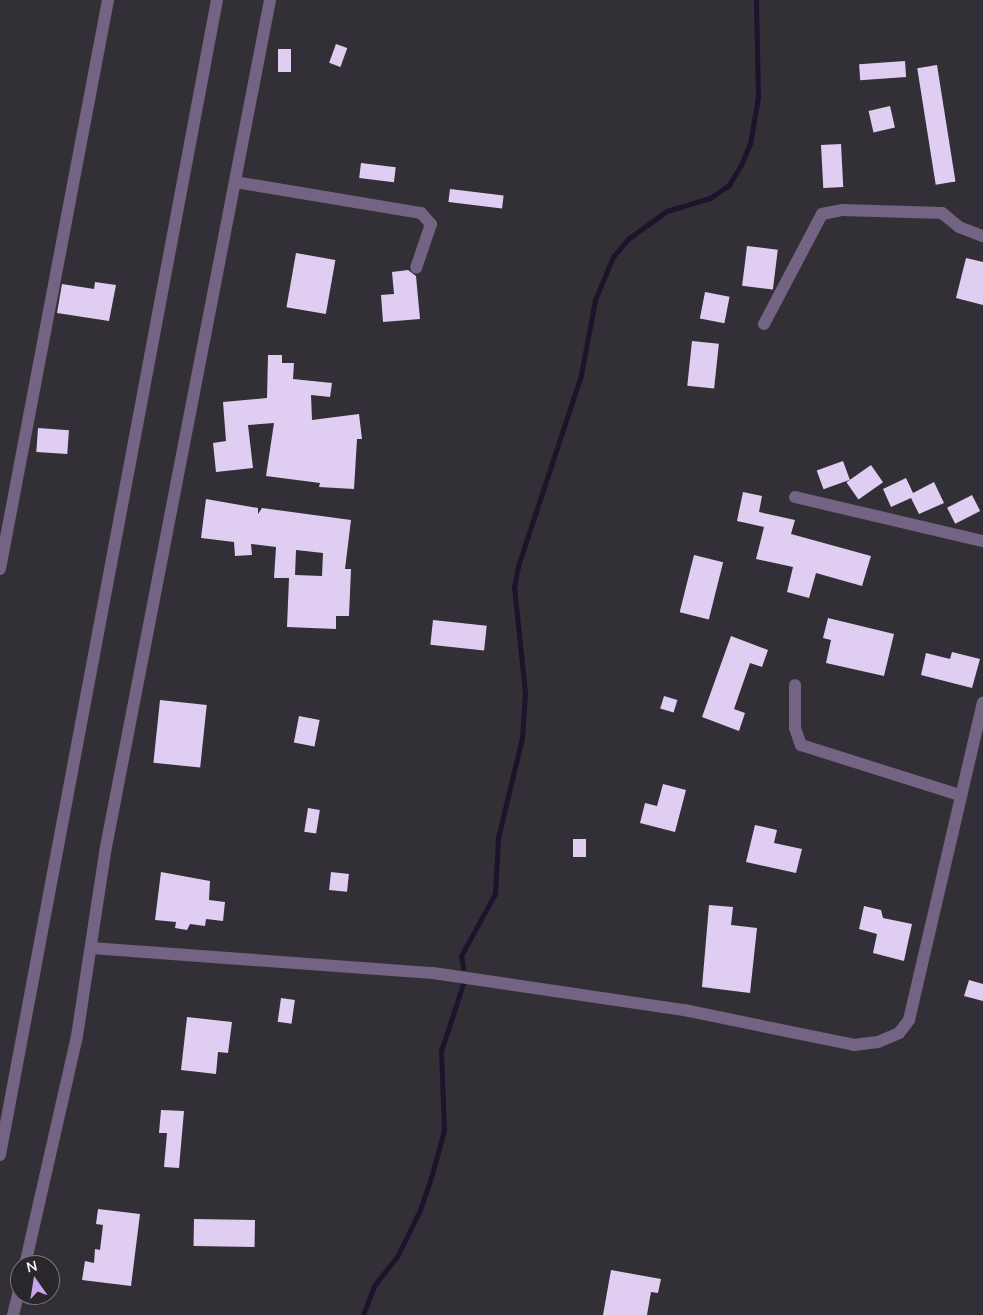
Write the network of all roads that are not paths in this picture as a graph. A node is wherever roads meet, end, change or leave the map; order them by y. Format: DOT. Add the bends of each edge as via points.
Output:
graph roads {
  1 [pos="108,0"];
  2 [pos="217,0"];
  3 [pos="270,0"];
  4 [pos="235,182"];
  5 [pos="983,236"];
  6 [pos="416,268"];
  7 [pos="764,324"];
  8 [pos="796,497"];
  9 [pos="983,541"];
  10 [pos="0,569"];
  11 [pos="795,685"];
  12 [pos="983,702"];
  13 [pos="960,795"];
  14 [pos="91,948"];
  15 [pos="0,1155"];
  16 [pos="27,1255"];
  1 -- 10 [label="street"];
  2 -- 15 [label="street"];
  3 -- 4 [label="street"];
  4 -- 6 [label="street" via="422,213 431,224"];
  4 -- 14 [label="street" via="108,838"];
  5 -- 7 [label="street" via="959,227 935,212 842,210 822,214"];
  8 -- 9 [label="street"];
  11 -- 13 [label="street" via="795,728 801,745"];
  12 -- 13 [label="street"];
  13 -- 14 [label="street" via="909,1020 900,1033 878,1042 854,1044 684,1010 433,972"];
  14 -- 16 [label="street" via="77,1036"];
}
